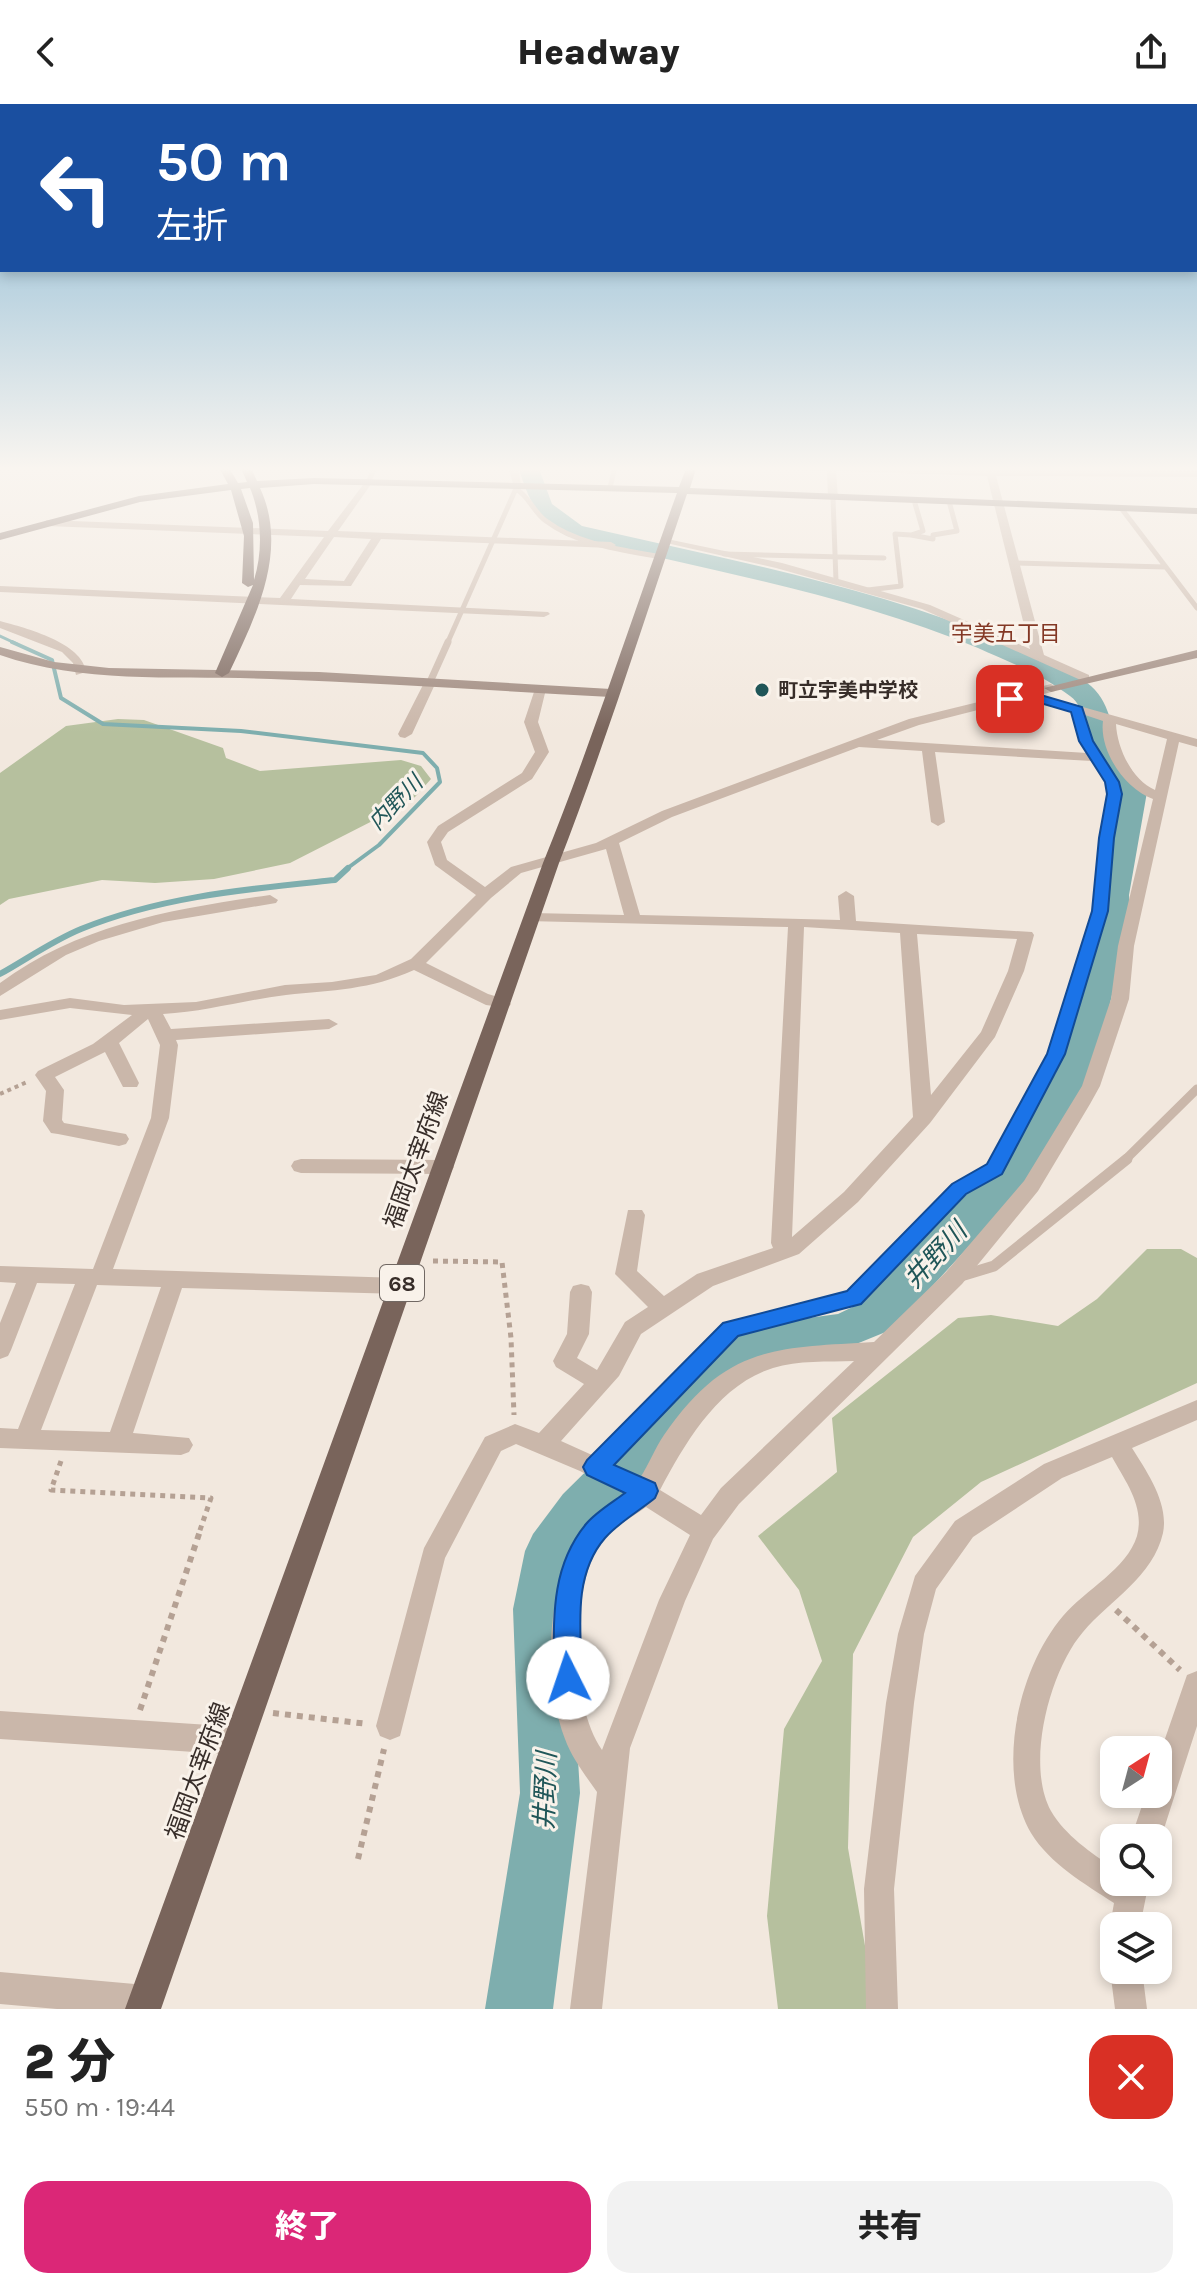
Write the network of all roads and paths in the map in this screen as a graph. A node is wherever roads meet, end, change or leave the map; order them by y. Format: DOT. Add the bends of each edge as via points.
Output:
graph roads {
  1 [pos="252,555"];
  2 [pos="264,555"];
  3 [pos="316,555"];
  4 [pos="366,555"];
  5 [pos="486,555"];
  6 [pos="662,555"];
  7 [pos="728,555"];
  8 [pos="774,555"];
  9 [pos="897,555"];
  10 [pos="1014,555"];
  11 [pos="1156,555"];
  12 [pos="835,556"];
  13 [pos="884,558"];
  14 [pos="1016,563"];
  15 [pos="1165,567"];
  16 [pos="836,581"];
  17 [pos="296,582"];
  18 [pos="0,589"];
  19 [pos="868,590"];
  20 [pos="252,601"];
  21 [pos="283,602"];
  22 [pos="1197,608"];
  23 [pos="463,611"];
  24 [pos="544,614"];
  25 [pos="0,624"];
  26 [pos="0,651"];
  27 [pos="1197,654"];
  28 [pos="1038,656"];
  29 [pos="73,671"];
  30 [pos="222,673"];
  31 [pos="1085,678"];
  32 [pos="430,682"];
  33 [pos="1051,688"];
  34 [pos="540,689"];
  35 [pos="611,693"];
  36 [pos="1027,695"];
  37 [pos="1077,709"];
  38 [pos="1110,719"];
  39 [pos="405,734"];
  40 [pos="1174,737"];
  41 [pos="855,743"];
  42 [pos="1197,743"];
  43 [pos="928,749"];
  44 [pos="1090,757"];
  45 [pos="1159,796"];
  46 [pos="938,822"];
  47 [pos="611,841"];
  48 [pos="551,863"];
  49 [pos="485,895"];
  50 [pos="846,896"];
  51 [pos="270,900"];
  52 [pos="532,918"];
  53 [pos="634,920"];
  54 [pos="796,922"];
  55 [pos="848,925"];
  56 [pos="908,928"];
  57 [pos="413,965"];
  58 [pos="0,991"];
  59 [pos="502,1004"];
  60 [pos="147,1010"];
  61 [pos="0,1015"];
  62 [pos="329,1024"];
  63 [pos="166,1035"];
  64 [pos="109,1041"];
  65 [pos="44,1075"];
  66 [pos="130,1083"];
  67 [pos="1197,1089"];
  68 [pos="0,1094"];
  69 [pos="923,1118"];
  70 [pos="119,1139"];
  71 [pos="301,1166"];
  72 [pos="444,1167"];
  73 [pos="635,1215"];
  74 [pos="792,1249"];
  75 [pos="410,1261"];
  76 [pos="0,1274"];
  77 [pos="30,1275"];
  78 [pos="94,1277"];
  79 [pos="954,1278"];
  80 [pos="174,1279"];
  81 [pos="401,1286"];
  82 [pos="581,1292"];
  83 [pos="663,1308"];
  84 [pos="0,1350"];
  85 [pos="878,1351"];
  86 [pos="599,1382"];
  87 [pos="1197,1410"];
  88 [pos="515,1434"];
  89 [pos="7,1440"];
  90 [pos="68,1440"];
  91 [pos="119,1441"];
  92 [pos="543,1444"];
  93 [pos="1117,1444"];
  94 [pos="181,1445"];
  95 [pos="596,1467"];
  96 [pos="646,1491"];
  97 [pos="704,1531"];
  98 [pos="1101,1596"];
  99 [pos="1197,1685"];
  100 [pos="250,1710"];
  101 [pos="390,1726"];
  102 [pos="2,1731"];
  103 [pos="132,1734"];
  104 [pos="239,1741"];
  105 [pos="611,1788"];
  106 [pos="1151,1824"];
  107 [pos="358,1859"];
  108 [pos="1100,1874"];
  109 [pos="1128,1984"];
  110 [pos="0,1988"];
  111 [pos="144,2005"];
  112 [pos="586,2009"];
  113 [pos="882,2009"];
  114 [pos="1131,2009"];
  1 -- 20 [label="main road"];
  2 -- 20 [label="main road"];
  3 -- 17 [label="street"];
  4 -- 17 [label="street" via="347,584"];
  5 -- 23 [label="lane"];
  6 -- 35 [label="main road, 福岡太宰府線 / 68"];
  7 -- 16 [label="street"];
  8 -- 12 [label="lane"];
  9 -- 19 [label="lane" via="901,586"];
  10 -- 14 [label="street"];
  11 -- 15 [label="lane"];
  12 -- 13 [label="lane"];
  12 -- 16 [label="lane"];
  14 -- 15 [label="lane"];
  14 -- 28 [label="street"];
  15 -- 22 [label="lane"];
  16 -- 19 [label="street"];
  17 -- 21 [label="street"];
  18 -- 20 [label="street"];
  19 -- 28 [label="street" via="926,607"];
  20 -- 21 [label="street"];
  20 -- 30 [label="main road"];
  21 -- 23 [label="street"];
  23 -- 24 [label="street"];
  23 -- 32 [label="lane"];
  25 -- 29 [label="street" via="66,649 79,662"];
  26 -- 29 [label="street" via="31,664"];
  27 -- 31 [label="street"];
  28 -- 31 [label="street"];
  29 -- 30 [label="street"];
  30 -- 32 [label="street"];
  31 -- 33 [label="street"];
  32 -- 34 [label="street"];
  32 -- 39 [label="street"];
  33 -- 36 [label="street"];
  34 -- 35 [label="street"];
  34 -- 49 [label="street" via="531,722 542,752 527,776 443,829 434,842 440,862"];
  35 -- 48 [label="main road, 福岡太宰府線 / 68"];
  36 -- 37 [label="street"];
  36 -- 41 [label="street" via="914,722"];
  37 -- 38 [label="street"];
  37 -- 95 [label="street" via="1086,741 1115,794 1100,911 1056,1054 995,1169 959,1189 854,1298 731,1329"];
  38 -- 40 [label="street"];
  38 -- 45 [label="street" via="1112,744 1136,784"];
  40 -- 42 [label="street"];
  40 -- 45 [label="street"];
  41 -- 43 [label="street"];
  41 -- 47 [label="street" via="667,814"];
  43 -- 44 [label="street"];
  43 -- 46 [label="street"];
  45 -- 79 [label="street" via="1126,946 1120,999 1091,1086 1031,1186"];
  47 -- 48 [label="street"];
  47 -- 53 [label="street"];
  48 -- 49 [label="street" via="516,870"];
  48 -- 52 [label="main road, 福岡太宰府線 / 68"];
  49 -- 57 [label="street"];
  50 -- 55 [label="street"];
  51 -- 58 [label="street" via="163,916 101,935 40,961"];
  52 -- 53 [label="street"];
  52 -- 59 [label="main road, 福岡太宰府線 / 68"];
  53 -- 54 [label="street"];
  54 -- 55 [label="street"];
  54 -- 74 [label="street" via="781,1243"];
  55 -- 56 [label="street"];
  56 -- 69 [label="street"];
  56 -- 69 [label="street" via="1026,935 989,1033"];
  57 -- 59 [label="street" via="444,973 491,1003"];
  57 -- 60 [label="street" via="380,979"];
  59 -- 72 [label="main road, 福岡太宰府線 / 68"];
  60 -- 61 [label="street" via="70,1003"];
  60 -- 63 [label="street"];
  60 -- 64 [label="street"];
  62 -- 63 [label="street"];
  63 -- 78 [label="street" via="160,1118"];
  64 -- 65 [label="street"];
  64 -- 66 [label="street"];
  65 -- 68 [label="path"];
  65 -- 70 [label="street" via="55,1090 52,1121 58,1128"];
  67 -- 79 [label="lane" via="1138,1149 1056,1218 994,1266"];
  69 -- 74 [label="street" via="851,1197"];
  71 -- 72 [label="street"];
  72 -- 75 [label="main road, 福岡太宰府線 / 68"];
  73 -- 83 [label="street" via="626,1274"];
  74 -- 83 [label="street" via="705,1280"];
  75 -- 81 [label="main road, 福岡太宰府線 / 68"];
  75 -- 88 [label="path" via="502,1262"];
  76 -- 77 [label="street"];
  77 -- 78 [label="street"];
  77 -- 84 [label="street"];
  78 -- 80 [label="street"];
  78 -- 89 [label="street"];
  79 -- 85 [label="street"];
  80 -- 81 [label="street"];
  80 -- 91 [label="street"];
  81 -- 100 [label="main road, 福岡太宰府線 / 68"];
  82 -- 86 [label="street" via="578,1334 564,1361"];
  83 -- 86 [label="street" via="633,1328"];
  85 -- 96 [label="street" via="760,1362 707,1402 673,1442"];
  85 -- 97 [label="street" via="730,1496"];
  86 -- 92 [label="street"];
  87 -- 93 [label="street"];
  88 -- 92 [label="street"];
  88 -- 101 [label="street" via="493,1444 433,1556"];
  89 -- 90 [label="street"];
  90 -- 91 [label="street"];
  90 -- 103 [label="path" via="51,1490 211,1498"];
  91 -- 94 [label="street"];
  92 -- 95 [label="street"];
  93 -- 98 [label="street" via="1149,1502 1150,1534 1135,1561"];
  93 -- 113 [label="street" via="1053,1471 964,1529 924,1584 902,1689 879,1889"];
  95 -- 96 [label="street"];
  96 -- 97 [label="street"];
  96 -- 105 [label="street" via="596,1530 577,1561 567,1595 571,1710 578,1737"];
  97 -- 105 [label="street" via="616,1748"];
  98 -- 99 [label="path"];
  98 -- 108 [label="street" via="1071,1626 1039,1687 1026,1739 1025,1788 1036,1817 1074,1862"];
  99 -- 106 [label="street"];
  100 -- 101 [label="path"];
  100 -- 104 [label="main road, 福岡太宰府線 / 68"];
  101 -- 107 [label="path"];
  102 -- 103 [label="street"];
  103 -- 104 [label="street"];
  104 -- 111 [label="main road, 福岡太宰府線 / 68"];
  105 -- 112 [label="street"];
  109 -- 114 [label="street"];
  110 -- 111 [label="street"];
}
